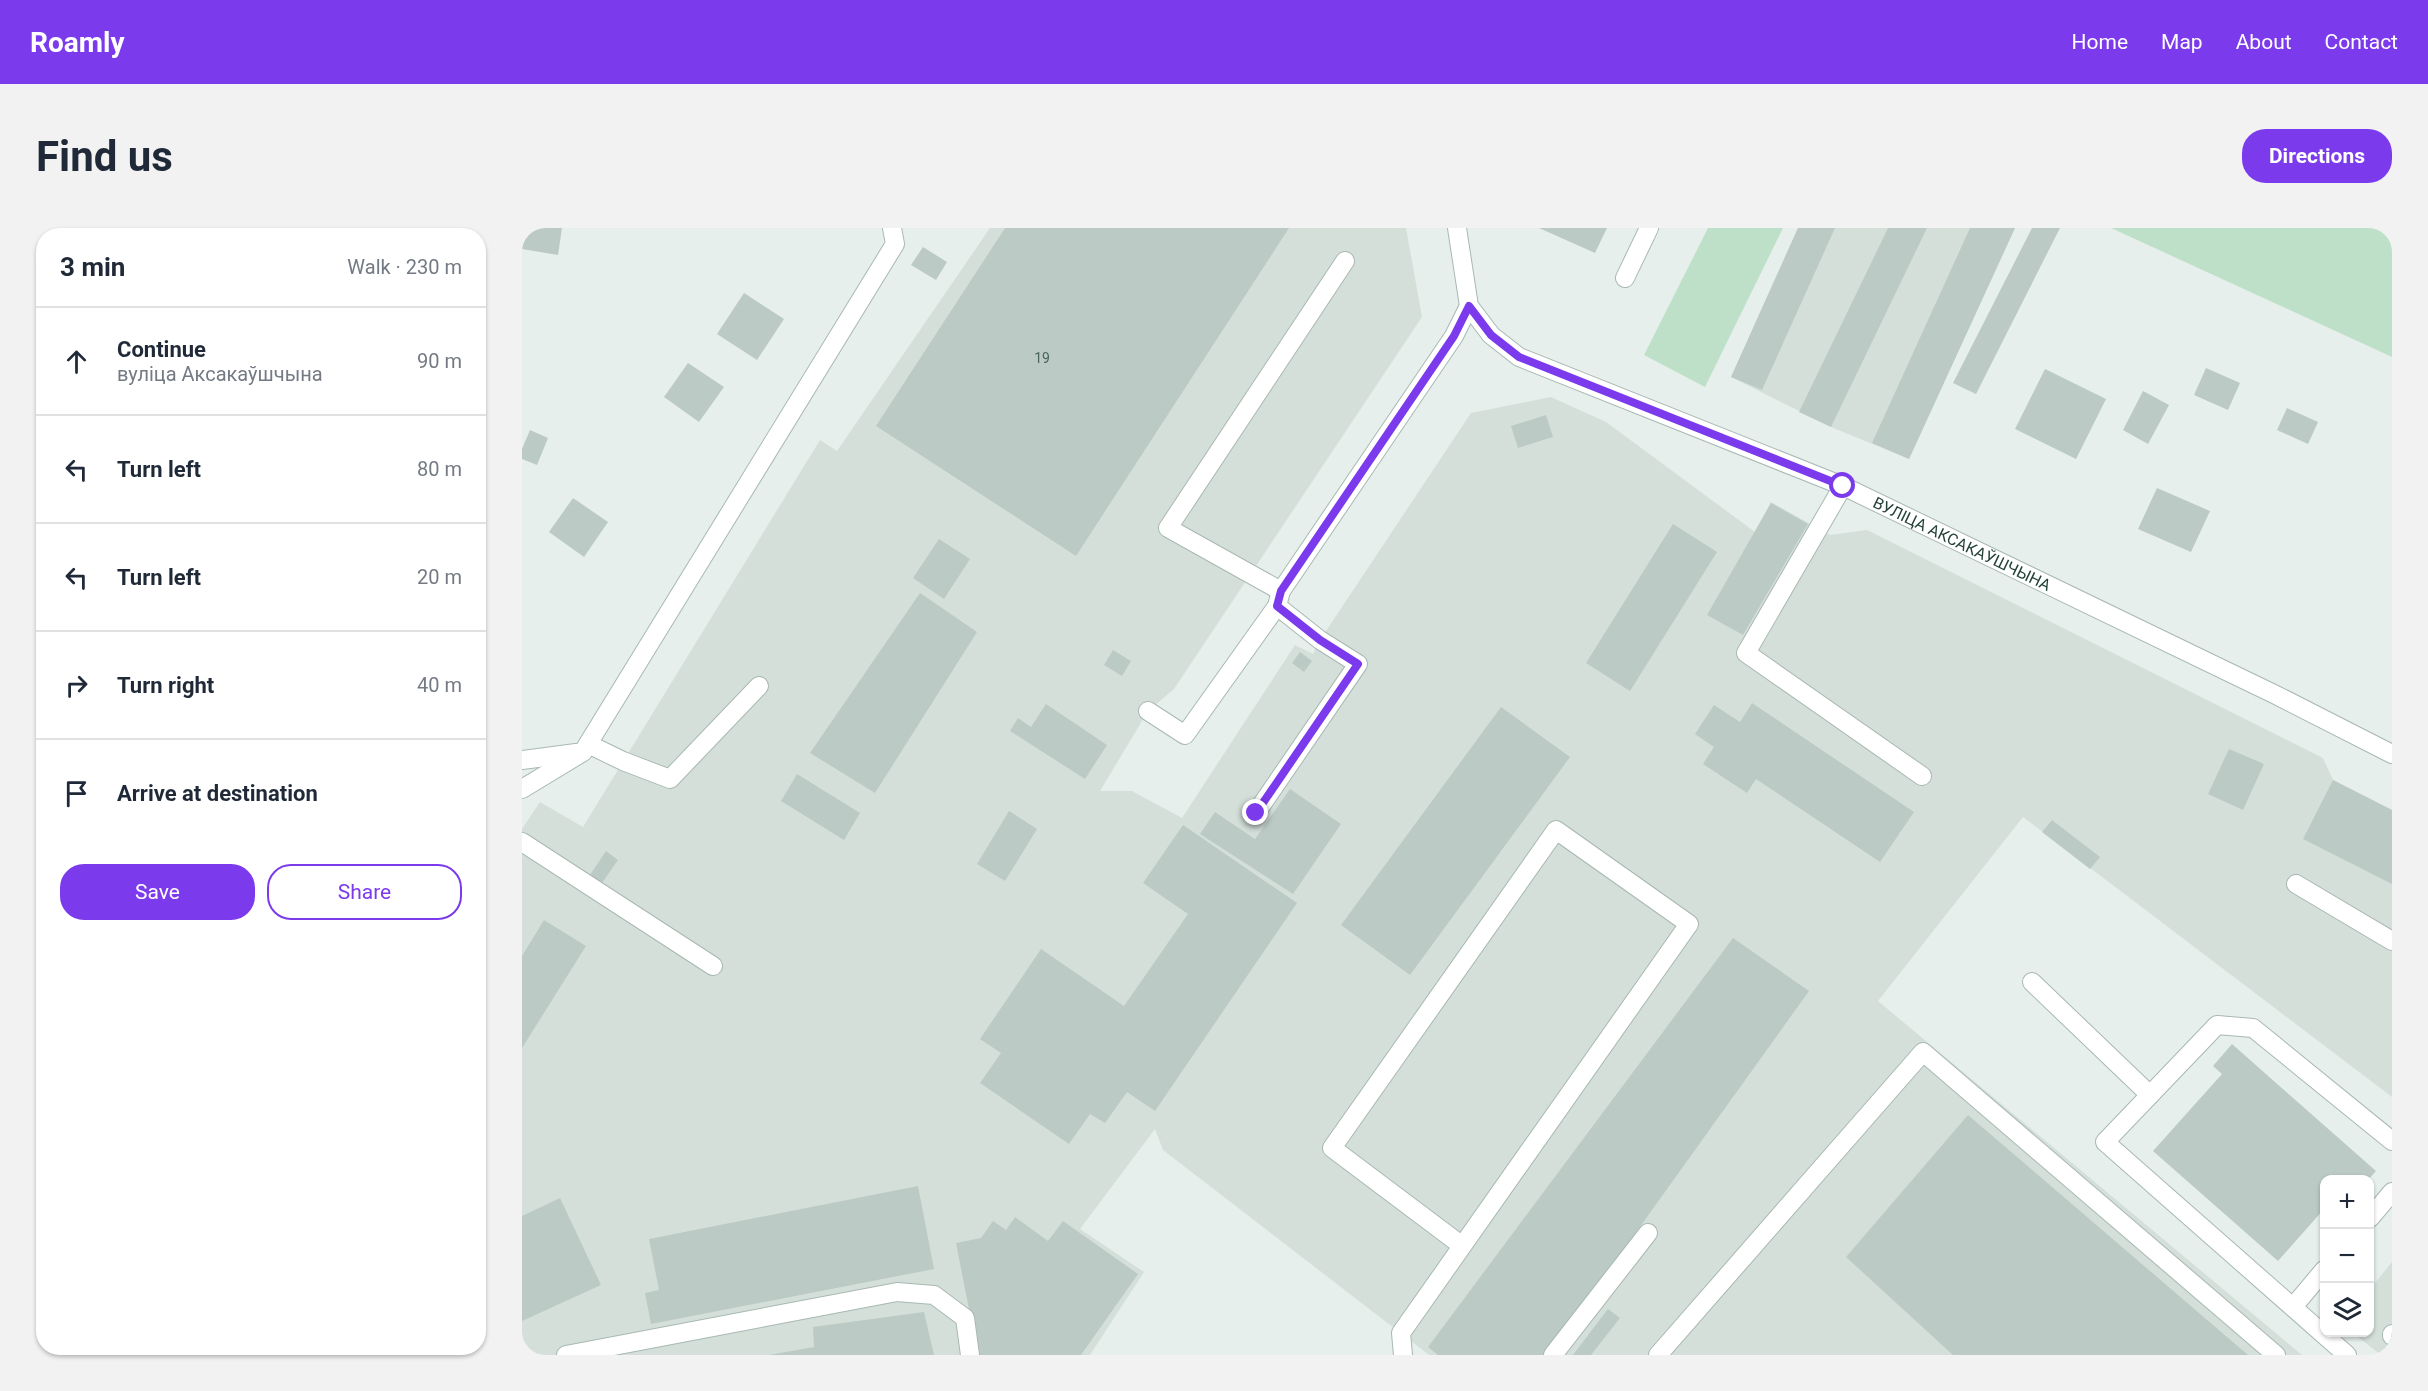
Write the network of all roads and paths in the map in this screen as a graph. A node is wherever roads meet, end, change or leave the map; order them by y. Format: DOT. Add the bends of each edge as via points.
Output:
graph roads {
  1 [pos="892,228"];
  2 [pos="1457,228"];
  3 [pos="1648,228"];
  4 [pos="1345,261"];
  5 [pos="1625,278"];
  6 [pos="1469,306"];
  7 [pos="1843,486"];
  8 [pos="1279,598"];
  9 [pos="759,686"];
  10 [pos="1148,711"];
  11 [pos="586,748"];
  12 [pos="2392,754"];
  13 [pos="522,760"];
  14 [pos="1922,776"];
  15 [pos="522,789"];
  16 [pos="1256,813"];
  17 [pos="522,842"];
  18 [pos="2296,884"];
  19 [pos="2392,941"];
  20 [pos="713,966"];
  21 [pos="2032,982"];
  22 [pos="2150,1095"];
  23 [pos="2392,1141"];
  24 [pos="2392,1192"];
  25 [pos="2374,1213"];
  26 [pos="1648,1233"];
  27 [pos="1461,1245"];
  28 [pos="2320,1276"];
  29 [pos="2293,1307"];
  30 [pos="566,1355"];
  31 [pos="970,1355"];
  32 [pos="1403,1355"];
  33 [pos="1553,1355"];
  34 [pos="1658,1355"];
  35 [pos="2276,1355"];
  36 [pos="2347,1355"];
  1 -- 11 [label="street" via="895,244"];
  2 -- 6 [label="street"];
  3 -- 5 [label="street"];
  4 -- 8 [label="street" via="1168,528"];
  6 -- 7 [label="street, ВУЛІЦА АКСАКАЎШЧЫНА" via="1491,335 1519,357"];
  6 -- 8 [label="street" via="1454,336"];
  7 -- 12 [label="street, ВУЛІЦА АКСАКАЎШЧЫНА"];
  7 -- 14 [label="street" via="1746,653"];
  8 -- 10 [label="street" via="1185,735"];
  8 -- 16 [label="street" via="1320,640 1358,664"];
  9 -- 11 [label="street" via="670,779"];
  11 -- 13 [label="street"];
  11 -- 15 [label="street"];
  17 -- 20 [label="street"];
  18 -- 19 [label="street"];
  21 -- 22 [label="street"];
  22 -- 23 [label="street" via="2217,1025 2253,1028"];
  22 -- 29 [label="street" via="2105,1142"];
  24 -- 25 [label="street"];
  26 -- 33 [label="street"];
  27 -- 27 [label="street" via="1332,1148 1556,830 1689,924"];
  27 -- 32 [label="street" via="1401,1333"];
  28 -- 29 [label="street"];
  29 -- 36 [label="street"];
  30 -- 31 [label="street" via="897,1292 934,1295 965,1318"];
  34 -- 35 [label="street" via="1923,1052"];
}
